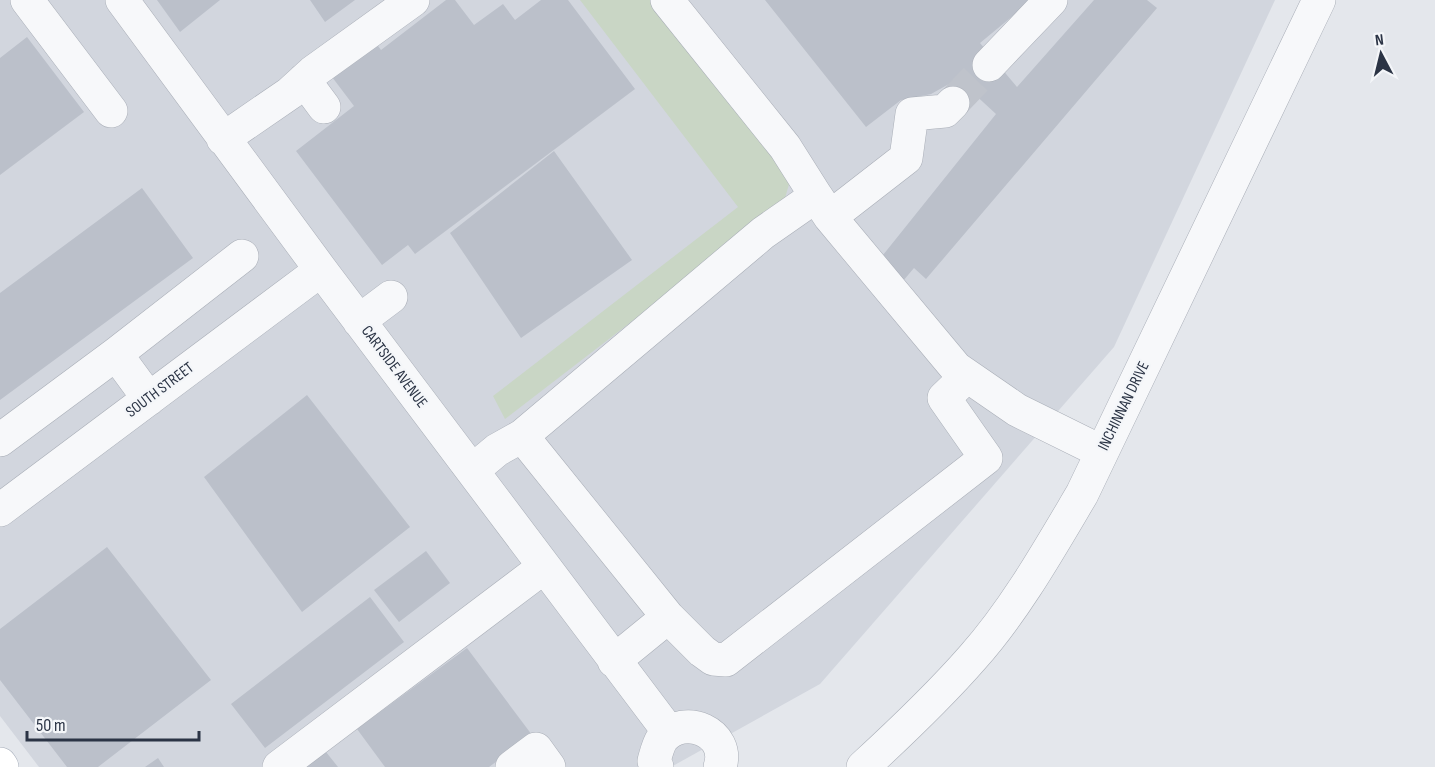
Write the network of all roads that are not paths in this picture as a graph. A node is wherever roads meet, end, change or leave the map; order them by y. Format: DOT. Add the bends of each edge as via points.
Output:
graph roads {
  1 [pos="27,0"];
  2 [pos="122,0"];
  3 [pos="413,0"];
  4 [pos="667,0"];
  5 [pos="1052,0"];
  6 [pos="1319,0"];
  7 [pos="989,65"];
  8 [pos="304,80"];
  9 [pos="953,103"];
  10 [pos="324,107"];
  11 [pos="111,111"];
  12 [pos="223,139"];
  13 [pos="824,206"];
  14 [pos="242,256"];
  15 [pos="321,270"];
  16 [pos="391,297"];
  17 [pos="358,321"];
  18 [pos="116,354"];
  19 [pos="967,376"];
  20 [pos="148,399"];
  21 [pos="522,436"];
  22 [pos="0,440"];
  23 [pos="1102,452"];
  24 [pos="473,470"];
  25 [pos="0,510"];
  26 [pos="544,567"];
  27 [pos="668,617"];
  28 [pos="614,661"];
  29 [pos="669,732"];
  30 [pos="651,765"];
  31 [pos="279,767"];
  32 [pos="512,767"];
  33 [pos="549,767"];
  34 [pos="720,767"];
  35 [pos="863,767"];
  1 -- 11 [label="street"];
  2 -- 12 [label="street, CARTSIDE AVENUE"];
  3 -- 8 [label="street"];
  4 -- 13 [label="street" via="784,147"];
  5 -- 7 [label="street"];
  6 -- 23 [label="street, INCHINNAN DRIVE"];
  8 -- 10 [label="street"];
  8 -- 12 [label="street"];
  9 -- 13 [label="street" via="945,111 912,114 906,158"];
  12 -- 15 [label="street, CARTSIDE AVENUE"];
  13 -- 19 [label="street" via="956,368"];
  13 -- 21 [label="street" via="764,233"];
  14 -- 18 [label="street"];
  15 -- 17 [label="street, CARTSIDE AVENUE"];
  15 -- 20 [label="street, SOUTH STREET"];
  16 -- 17 [label="street"];
  17 -- 24 [label="street, CARTSIDE AVENUE"];
  18 -- 20 [label="street"];
  18 -- 22 [label="street"];
  19 -- 23 [label="street" via="1017,410"];
  19 -- 27 [label="street" via="944,398 986,458 726,660 707,655"];
  20 -- 25 [label="street, SOUTH STREET"];
  21 -- 24 [label="street"];
  21 -- 27 [label="street"];
  23 -- 35 [label="street, INCHINNAN DRIVE" via="1051,547 974,656"];
  24 -- 26 [label="street, CARTSIDE AVENUE"];
  26 -- 28 [label="street, CARTSIDE AVENUE"];
  26 -- 31 [label="street"];
  27 -- 28 [label="street"];
  28 -- 29 [label="street, CARTSIDE AVENUE"];
  29 -- 30 [label="street"];
  29 -- 34 [label="street" via="692,726 712,735 721,756"];
  32 -- 33 [label="street" via="536,749"];
}
